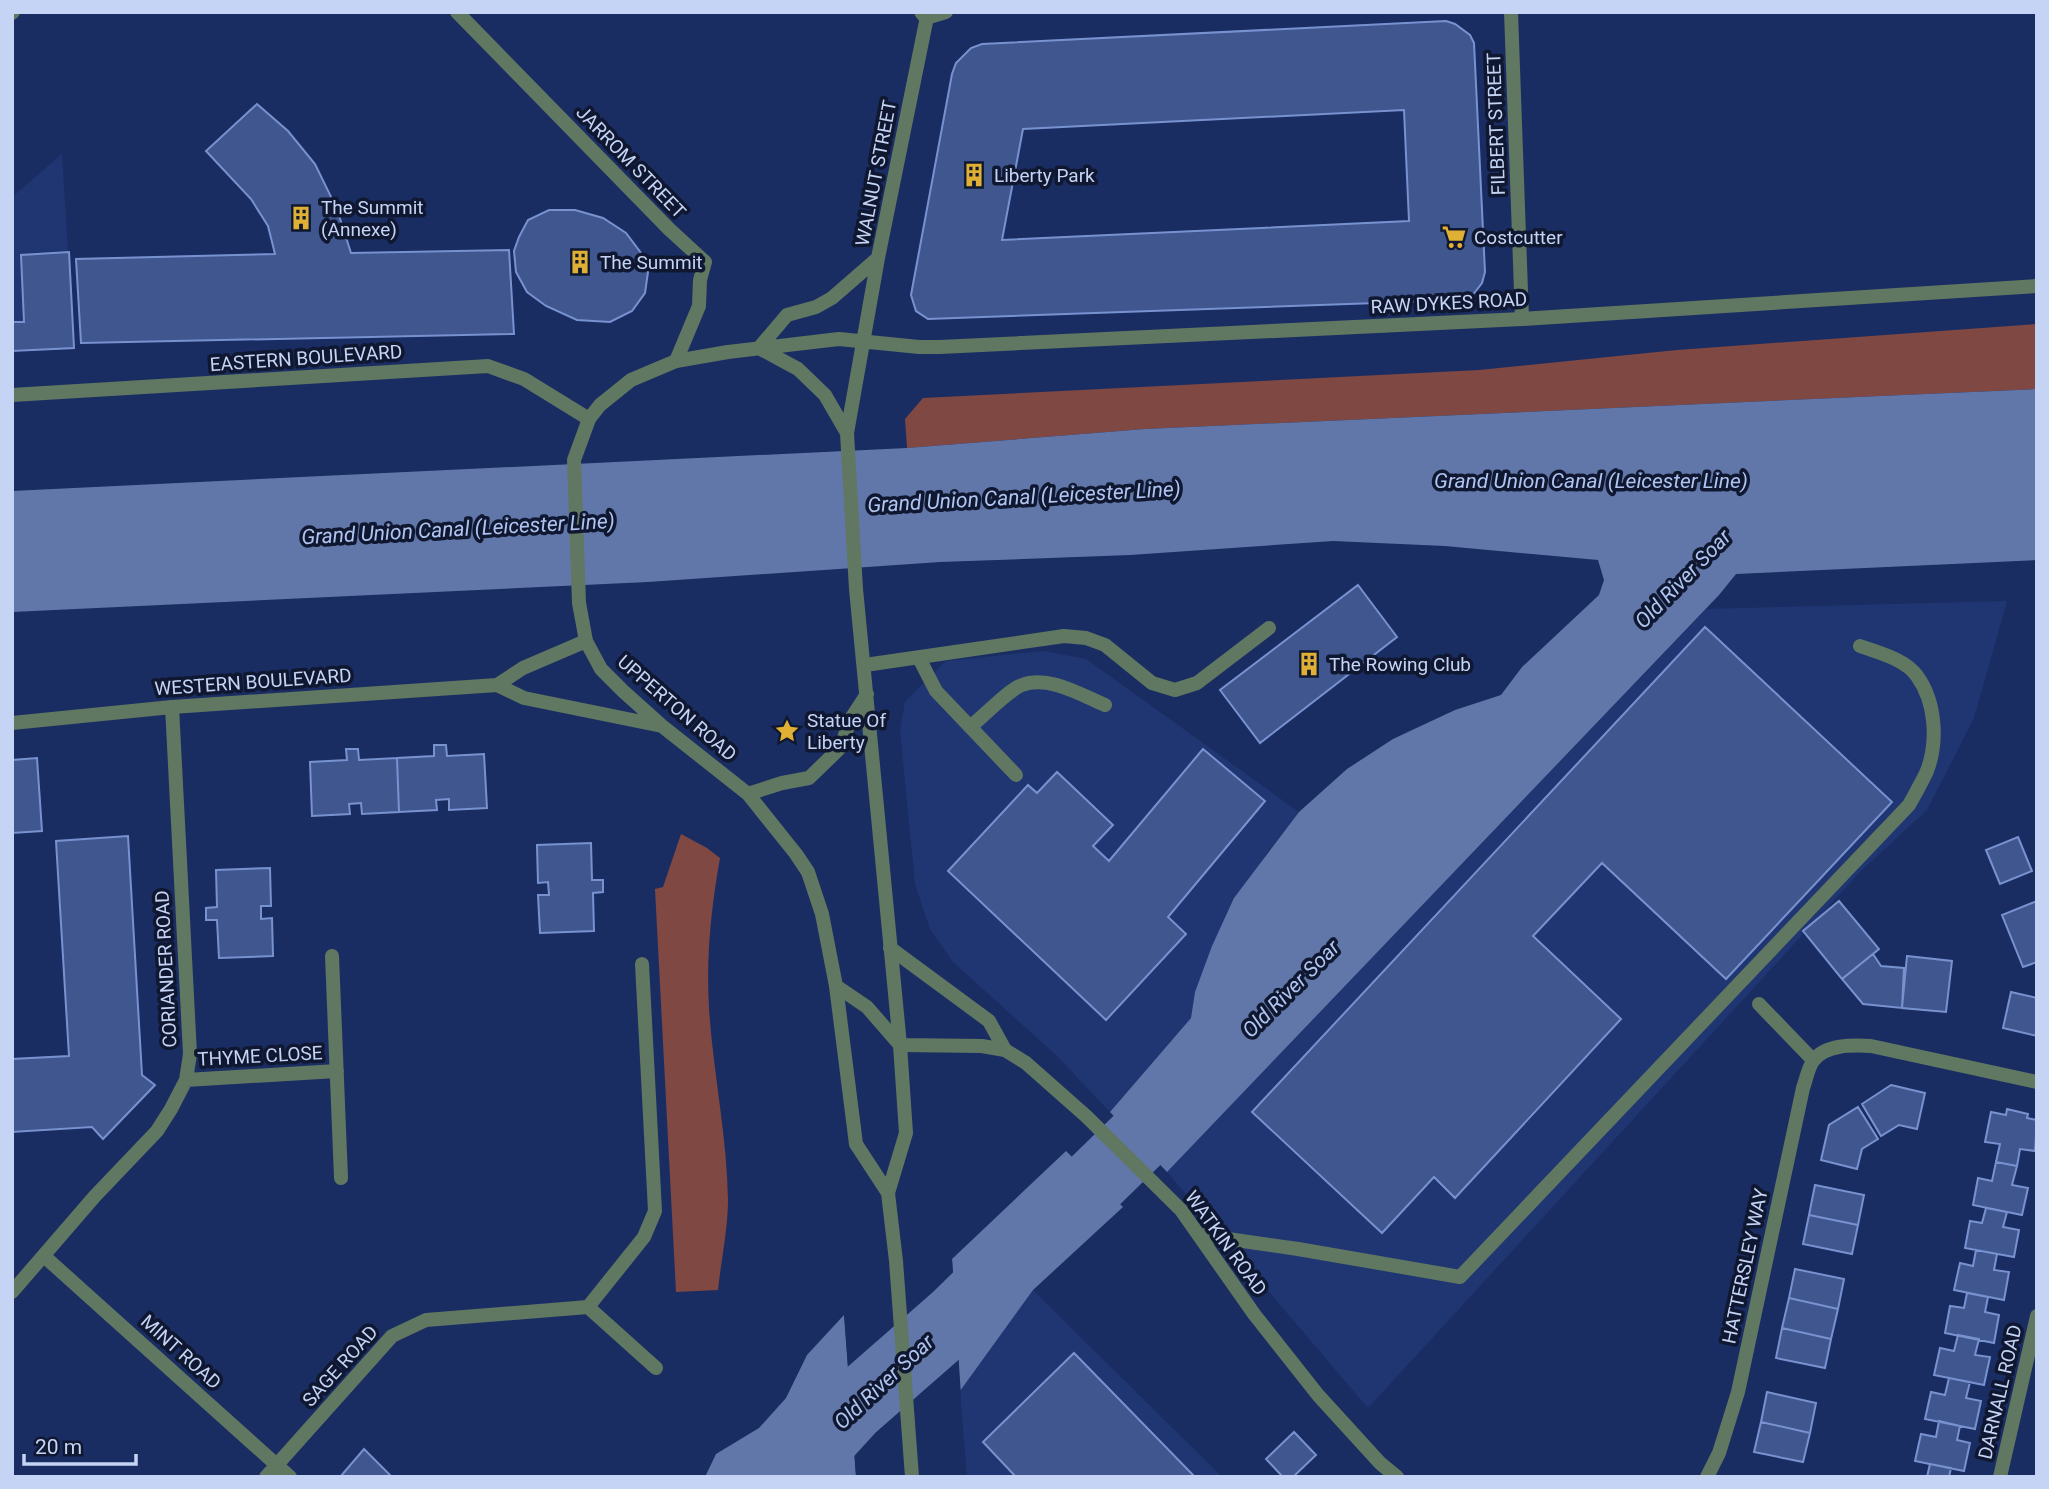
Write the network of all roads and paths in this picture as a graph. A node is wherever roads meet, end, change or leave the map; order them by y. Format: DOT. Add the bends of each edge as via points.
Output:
graph roads {
  1 [pos="457,12"];
  2 [pos="946,12"];
  3 [pos="1511,12"];
  4 [pos="925,14"];
  5 [pos="878,258"];
  6 [pos="2037,286"];
  7 [pos="1522,319"];
  8 [pos="863,341"];
  9 [pos="759,348"];
  10 [pos="676,361"];
  11 [pos="12,395"];
  12 [pos="589,419"];
  13 [pos="848,440"];
  14 [pos="1269,628"];
  15 [pos="586,642"];
  16 [pos="1860,646"];
  17 [pos="919,658"];
  18 [pos="865,665"];
  19 [pos="498,685"];
  20 [pos="867,694"];
  21 [pos="1105,705"];
  22 [pos="172,707"];
  23 [pos="12,723"];
  24 [pos="662,726"];
  25 [pos="970,727"];
  26 [pos="1016,775"];
  27 [pos="748,794"];
  28 [pos="890,948"];
  29 [pos="332,956"];
  30 [pos="642,964"];
  31 [pos="836,986"];
  32 [pos="1759,1004"];
  33 [pos="900,1045"];
  34 [pos="1005,1050"];
  35 [pos="1814,1060"];
  36 [pos="337,1071"];
  37 [pos="186,1080"];
  38 [pos="2037,1082"];
  39 [pos="341,1178"];
  40 [pos="888,1193"];
  41 [pos="1200,1235"];
  42 [pos="45,1256"];
  43 [pos="12,1292"];
  44 [pos="588,1307"];
  45 [pos="2037,1316"];
  46 [pos="656,1368"];
  47 [pos="277,1465"];
  48 [pos="266,1477"];
  49 [pos="290,1477"];
  50 [pos="912,1477"];
  51 [pos="1397,1477"];
  52 [pos="1707,1477"];
  53 [pos="2000,1477"];
  1 -- 10 [label="street, JARROM STREET" via="705,262 699,306"];
  2 -- 4 [label="street"];
  3 -- 7 [label="street, FILBERT STREET"];
  4 -- 5 [label="street, WALNUT STREET"];
  5 -- 8 [label="street, WALNUT STREET"];
  5 -- 9 [label="street" via="832,298 787,315"];
  6 -- 7 [label="street, RAW DYKES ROAD"];
  7 -- 8 [label="street, RAW DYKES ROAD" via="940,347"];
  8 -- 9 [label="street, UPPERTON ROAD" via="839,339"];
  8 -- 13 [label="street, UPPERTON ROAD"];
  9 -- 10 [label="street, UPPERTON ROAD"];
  9 -- 13 [label="street, UPPERTON ROAD" via="798,369 825,395"];
  10 -- 12 [label="street, UPPERTON ROAD" via="631,380"];
  11 -- 12 [label="street, EASTERN BOULEVARD" via="488,366 524,379"];
  12 -- 15 [label="street, UPPERTON ROAD" via="574,460 579,603"];
  13 -- 18 [label="street, UPPERTON ROAD"];
  14 -- 17 [label="street" via="1197,683 1175,690 1152,683 1105,645 1086,638 1064,636"];
  15 -- 19 [label="street, WESTERN BOULEVARD" via="523,668"];
  15 -- 24 [label="street, UPPERTON ROAD" via="601,669"];
  16 -- 41 [label="street" via="1891,657 1916,675 1930,702 1934,737 1927,770 1909,804 1460,1278"];
  17 -- 18 [label="street"];
  17 -- 25 [label="street" via="936,691"];
  18 -- 20 [label="street, UPPERTON ROAD"];
  19 -- 22 [label="street, WESTERN BOULEVARD"];
  19 -- 24 [label="street, WESTERN BOULEVARD" via="524,698"];
  20 -- 27 [label="street" via="850,720 841,747 809,778"];
  20 -- 28 [label="street, UPPERTON ROAD"];
  21 -- 25 [label="street" via="1049,683 1034,683 1020,686"];
  22 -- 23 [label="street, WESTERN BOULEVARD"];
  22 -- 37 [label="street, CORIANDER ROAD" via="190,1054"];
  24 -- 27 [label="street, UPPERTON ROAD"];
  25 -- 26 [label="street"];
  27 -- 31 [label="street, UPPERTON ROAD" via="808,872 822,914"];
  28 -- 33 [label="street, UPPERTON ROAD"];
  28 -- 34 [label="street, WATKIN ROAD" via="989,1021"];
  29 -- 36 [label="street, THYME CLOSE"];
  30 -- 44 [label="street" via="655,1210 644,1237"];
  31 -- 33 [label="street" via="867,1007"];
  31 -- 40 [label="street, UPPERTON ROAD" via="856,1144"];
  32 -- 35 [label="street"];
  33 -- 34 [label="street, WATKIN ROAD"];
  33 -- 40 [label="street, UPPERTON ROAD" via="906,1133"];
  34 -- 41 [label="street, WATKIN ROAD" via="1086,1116 1181,1210"];
  35 -- 38 [label="street" via="1832,1048 1871,1046"];
  35 -- 52 [label="street, HATTERSLEY WAY" via="1738,1392"];
  36 -- 37 [label="street, THYME CLOSE"];
  36 -- 39 [label="street, THYME CLOSE"];
  37 -- 42 [label="street, CORIANDER ROAD" via="156,1131"];
  40 -- 50 [label="street, UPPERTON ROAD"];
  41 -- 51 [label="street, WATKIN ROAD" via="1318,1395"];
  42 -- 43 [label="street, CORIANDER ROAD"];
  42 -- 47 [label="street, MINT ROAD"];
  44 -- 46 [label="street"];
  44 -- 47 [label="street, SAGE ROAD" via="426,1320 392,1336"];
  45 -- 53 [label="street, DARNALL ROAD"];
  47 -- 48 [label="street, SAGE ROAD"];
  47 -- 49 [label="street, MINT ROAD"];
}
